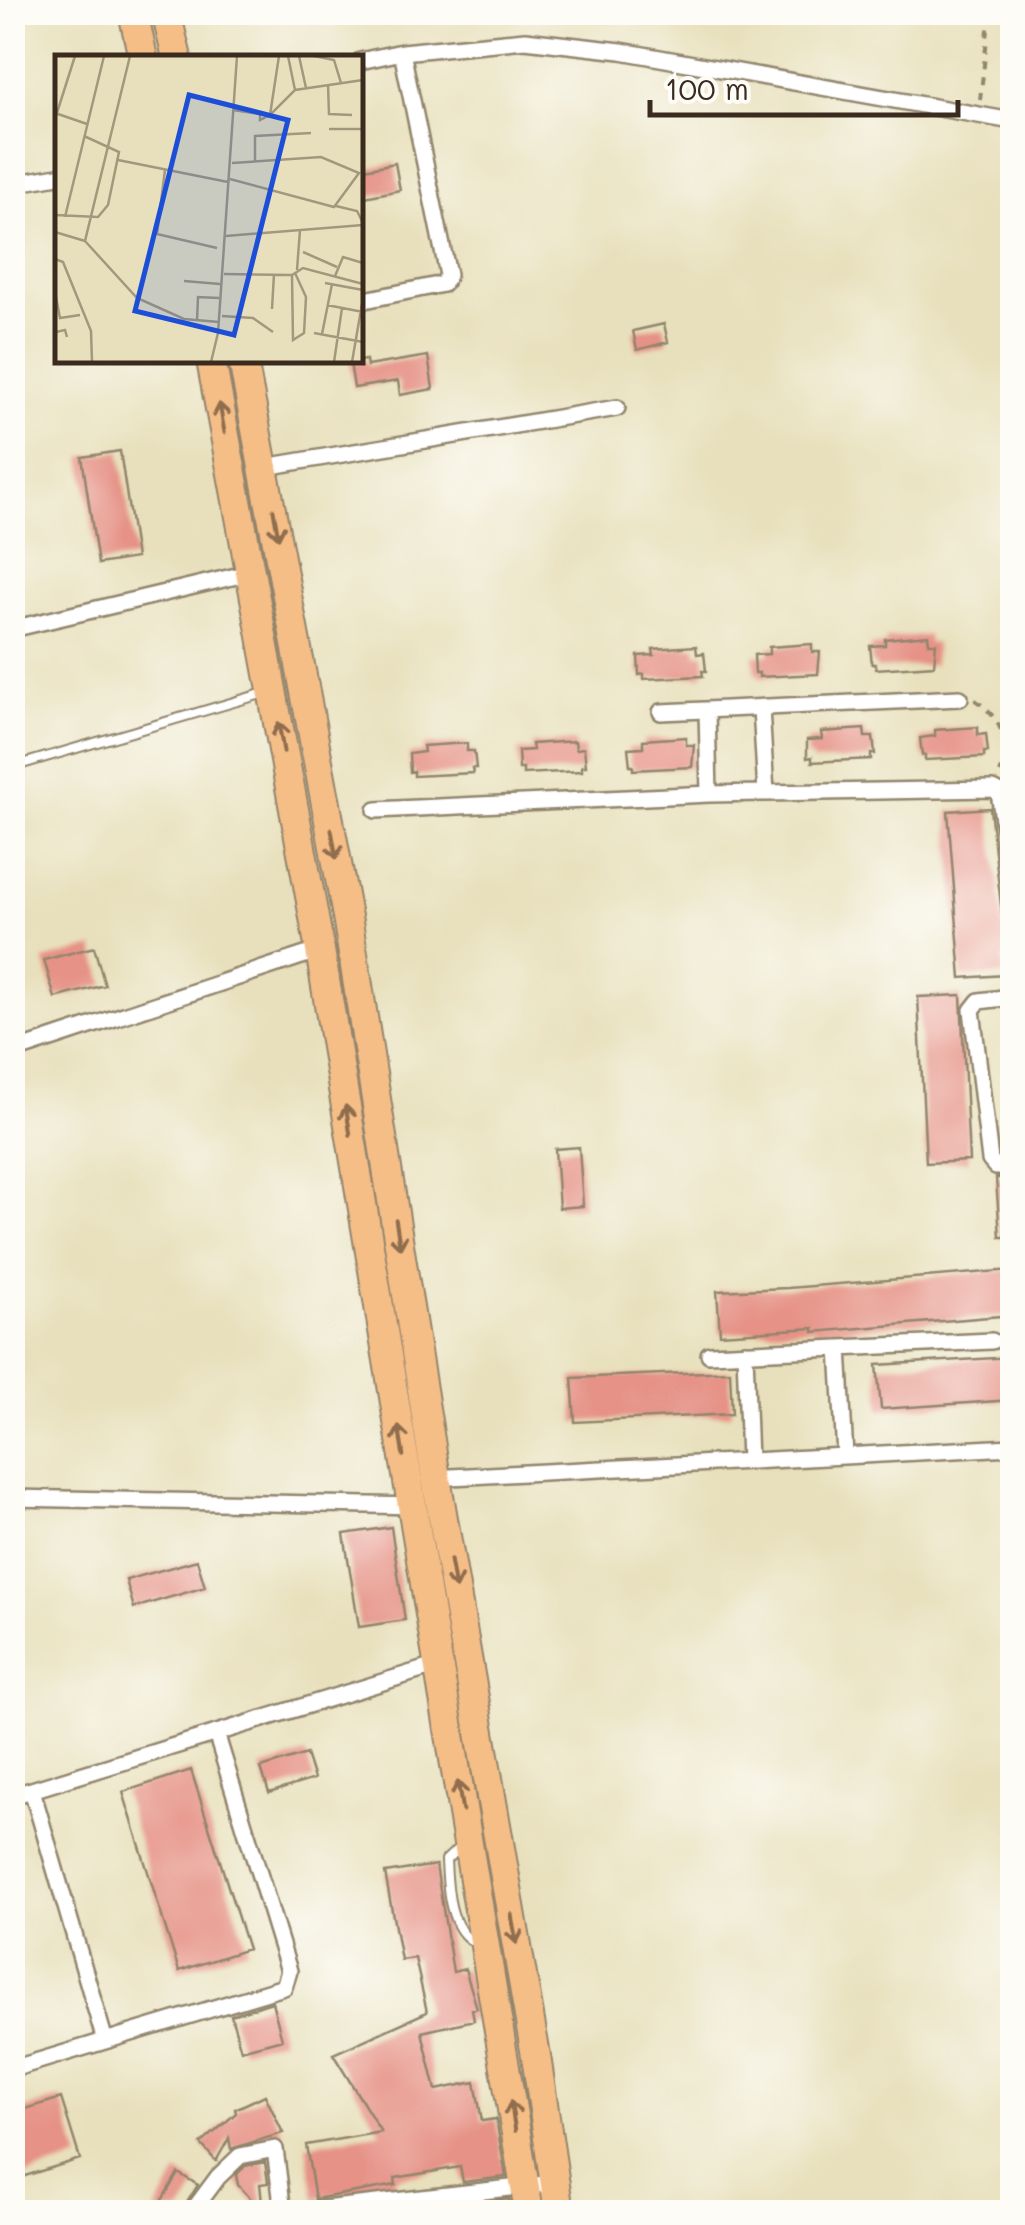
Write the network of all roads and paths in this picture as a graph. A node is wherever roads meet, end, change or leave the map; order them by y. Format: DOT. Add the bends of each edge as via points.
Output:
graph roads {
  1 [pos="133,12"];
  2 [pos="166,12"];
  3 [pos="990,12"];
  4 [pos="402,52"];
  5 [pos="141,55"];
  6 [pos="176,55"];
  7 [pos="362,61"];
  8 [pos="978,115"];
  9 [pos="1012,121"];
  10 [pos="55,177"];
  11 [pos="12,184"];
  12 [pos="362,301"];
  13 [pos="211,362"];
  14 [pos="244,362"];
  15 [pos="617,408"];
  16 [pos="265,467"];
  17 [pos="249,574"];
  18 [pos="12,629"];
  19 [pos="272,691"];
  20 [pos="960,698"];
  21 [pos="761,708"];
  22 [pos="707,710"];
  23 [pos="660,712"];
  24 [pos="12,768"];
  25 [pos="994,789"];
  26 [pos="766,793"];
  27 [pos="708,794"];
  28 [pos="376,810"];
  29 [pos="1012,883"];
  30 [pos="320,950"];
  31 [pos="1012,997"];
  32 [pos="12,1052"];
  33 [pos="1012,1166"];
  34 [pos="992,1341"];
  35 [pos="839,1348"];
  36 [pos="746,1352"];
  37 [pos="709,1354"];
  38 [pos="1012,1446"];
  39 [pos="845,1456"];
  40 [pos="749,1461"];
  41 [pos="438,1491"];
  42 [pos="410,1493"];
  43 [pos="12,1498"];
  44 [pos="438,1665"];
  45 [pos="216,1733"];
  46 [pos="32,1790"];
  47 [pos="12,1796"];
  48 [pos="105,2041"];
  49 [pos="12,2069"];
  50 [pos="554,2182"];
  51 [pos="527,2200"];
  52 [pos="192,2212"];
  53 [pos="284,2212"];
  54 [pos="297,2212"];
  55 [pos="560,2212"];
  1 -- 5 [label="highway"];
  2 -- 6 [label="highway"];
  3 -- 8 [label="path"];
  4 -- 7 [label="street"];
  4 -- 8 [label="street" via="525,40 602,48"];
  4 -- 12 [label="street" via="448,275 430,289"];
  8 -- 9 [label="street"];
  10 -- 11 [label="street"];
  17 -- 13 [label="highway, one-way"];
  14 -- 16 [label="highway"];
  15 -- 16 [label="street"];
  16 -- 41 [label="highway, one-way" via="348,922"];
  17 -- 18 [label="street"];
  17 -- 19 [label="highway"];
  19 -- 24 [label="lane"];
  30 -- 19 [label="highway, one-way"];
  20 -- 21 [label="street"];
  20 -- 25 [label="path" via="987,708 1002,734 1006,754"];
  21 -- 22 [label="street"];
  21 -- 26 [label="street"];
  22 -- 23 [label="street"];
  22 -- 27 [label="street"];
  25 -- 26 [label="street"];
  25 -- 29 [label="street" via="1004,806"];
  26 -- 27 [label="street"];
  27 -- 28 [label="street"];
  30 -- 32 [label="street"];
  42 -- 30 [label="highway, one-way"];
  31 -- 33 [label="street" via="979,1002 972,1010 989,1154 996,1167"];
  34 -- 35 [label="street"];
  35 -- 36 [label="street"];
  35 -- 39 [label="street"];
  36 -- 37 [label="street"];
  36 -- 40 [label="street"];
  38 -- 39 [label="street"];
  39 -- 40 [label="street"];
  40 -- 41 [label="street"];
  41 -- 42 [label="street"];
  41 -- 42 [label="street"];
  41 -- 50 [label="highway, one-way"];
  42 -- 43 [label="street"];
  42 -- 44 [label="highway"];
  44 -- 45 [label="street"];
  51 -- 44 [label="highway, one-way"];
  45 -- 46 [label="street"];
  45 -- 48 [label="street" via="289,1971 284,1986"];
  46 -- 47 [label="street"];
  46 -- 48 [label="street"];
  48 -- 49 [label="street"];
  50 -- 51 [label="street"];
  50 -- 55 [label="highway"];
  51 -- 54 [label="street"];
  52 -- 53 [label="street" via="240,2156 275,2149"];
}
